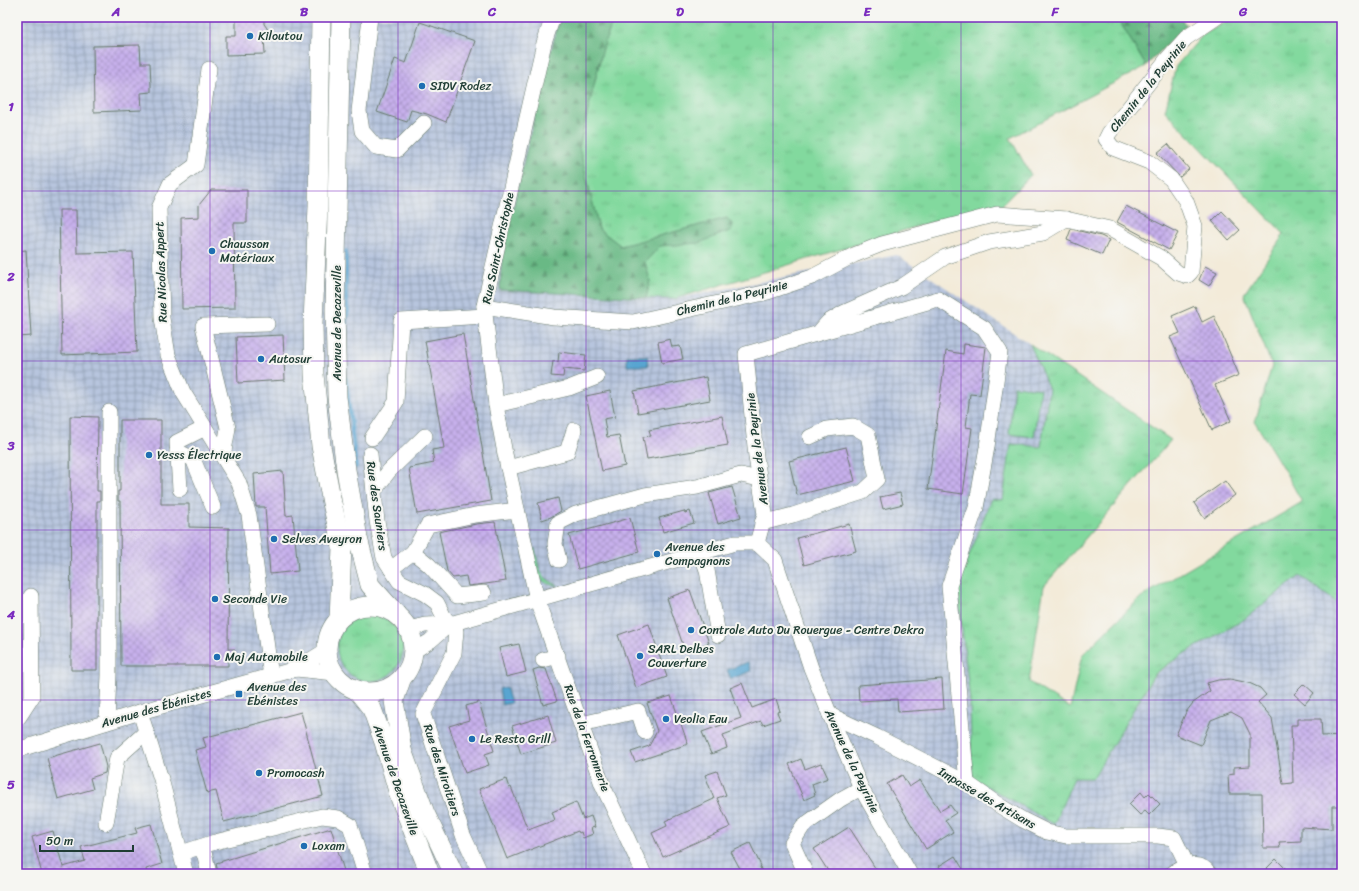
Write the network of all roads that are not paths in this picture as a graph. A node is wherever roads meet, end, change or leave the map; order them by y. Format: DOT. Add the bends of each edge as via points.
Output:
graph roads {
  1 [pos="321,17"];
  2 [pos="341,17"];
  3 [pos="370,17"];
  4 [pos="553,17"];
  5 [pos="1217,17"];
  6 [pos="209,69"];
  7 [pos="424,123"];
  8 [pos="1066,219"];
  9 [pos="485,311"];
  10 [pos="267,324"];
  11 [pos="819,333"];
  12 [pos="597,377"];
  13 [pos="496,406"];
  14 [pos="109,412"];
  15 [pos="205,428"];
  16 [pos="574,430"];
  17 [pos="425,436"];
  18 [pos="810,437"];
  19 [pos="372,438"];
  20 [pos="177,451"];
  21 [pos="370,454"];
  22 [pos="223,457"];
  23 [pos="508,468"];
  24 [pos="759,479"];
  25 [pos="180,489"];
  26 [pos="374,491"];
  27 [pos="213,507"];
  28 [pos="517,510"];
  29 [pos="762,523"];
  30 [pos="757,543"];
  31 [pos="413,552"];
  32 [pos="702,553"];
  33 [pos="559,560"];
  34 [pos="391,569"];
  35 [pos="484,593"];
  36 [pos="32,596"];
  37 [pos="537,600"];
  38 [pos="339,619"];
  39 [pos="403,622"];
  40 [pos="450,624"];
  41 [pos="718,635"];
  42 [pos="327,650"];
  43 [pos="414,651"];
  44 [pos="558,656"];
  45 [pos="542,660"];
  46 [pos="296,669"];
  47 [pos="334,673"];
  48 [pos="271,677"];
  49 [pos="401,680"];
  50 [pos="357,690"];
  51 [pos="140,712"];
  52 [pos="830,715"];
  53 [pos="17,718"];
  54 [pos="107,722"];
  55 [pos="581,724"];
  56 [pos="146,732"];
  57 [pos="645,732"];
  58 [pos="17,750"];
  59 [pos="967,783"];
  60 [pos="862,788"];
  61 [pos="106,823"];
  62 [pos="200,847"];
  63 [pos="181,853"];
  64 [pos="1187,865"];
  65 [pos="186,874"];
  66 [pos="210,874"];
  67 [pos="365,874"];
  68 [pos="430,874"];
  69 [pos="454,874"];
  70 [pos="481,874"];
  71 [pos="644,874"];
  72 [pos="806,874"];
  73 [pos="910,874"];
  74 [pos="1172,874"];
  75 [pos="1210,874"];
  1 -- 38 [label="main road, Avenue de Decazeville" via="314,374 321,446 342,547"];
  2 -- 39 [label="main road, Avenue de Decazeville" via="335,310 337,397 346,470 358,538 370,585"];
  3 -- 7 [label="street" via="359,111 362,131 376,147 397,150"];
  4 -- 9 [label="street, Rue Saint-Christophe" via="544,43"];
  5 -- 8 [label="street, Chemin de la Peyrinie" via="1186,38 1106,139 1113,148 1149,162 1171,179 1186,201 1195,226 1191,272 1187,276 1178,273 1161,258 1110,229"];
  6 -- 15 [label="street, Rue Nicolas Appert" via="196,165 170,184 159,208 162,318 168,355 183,392"];
  8 -- 9 [label="street, Chemin de la Peyrinie" via="997,214 882,244 812,276 768,292 633,322"];
  8 -- 11 [label="street" via="1044,233 989,242 945,257 901,287 828,322"];
  9 -- 13 [label="street, Rue Saint-Christophe"];
  9 -- 19 [label="street, Chemin de la Peyrinie" via="401,321 396,402"];
  10 -- 22 [label="street" via="203,326 228,428"];
  11 -- 24 [label="street, Avenue de la Peyrinie" via="746,354"];
  11 -- 59 [label="street, Avenue de la Peyrinie" via="938,299 984,328 1000,352 976,508 950,586"];
  12 -- 13 [label="street" via="569,388"];
  13 -- 23 [label="street, Rue Saint-Christophe"];
  14 -- 54 [label="street"];
  15 -- 20 [label="street" via="177,442"];
  15 -- 22 [label="street, Rue Nicolas Appert"];
  16 -- 23 [label="street" via="567,452"];
  17 -- 26 [label="street" via="389,471"];
  18 -- 29 [label="street" via="826,429 853,426 868,435 877,479 863,492"];
  20 -- 25 [label="street"];
  20 -- 27 [label="street" via="193,459"];
  21 -- 26 [label="street, Rue des Sauniers"];
  22 -- 48 [label="street, Rue Nicolas Appert" via="239,483 249,515"];
  23 -- 28 [label="street, Rue Saint-Christophe"];
  24 -- 29 [label="street, Avenue de la Peyrinie" via="765,514"];
  24 -- 33 [label="street" via="741,475 645,495 576,514 558,523 555,544"];
  26 -- 34 [label="street, Rue des Sauniers" via="384,558"];
  28 -- 31 [label="street" via="428,525"];
  28 -- 37 [label="street, Rue Saint-Christophe"];
  29 -- 30 [label="street, Avenue de la Peyrinie"];
  30 -- 32 [label="street" via="735,543"];
  30 -- 52 [label="street, Avenue de la Peyrinie" via="775,560 811,668"];
  31 -- 34 [label="street"];
  31 -- 35 [label="street" via="429,565 457,596"];
  32 -- 37 [label="street"];
  32 -- 41 [label="street"];
  34 -- 40 [label="street, Rue des Sauniers" via="399,581 437,603"];
  36 -- 53 [label="street" via="32,697"];
  37 -- 40 [label="street"];
  37 -- 44 [label="street, Rue de la Ferronnerie"];
  38 -- 39 [label="main road" via="352,610 367,606 383,608"];
  38 -- 42 [label="main road" via="330,633"];
  39 -- 40 [label="street" via="425,625"];
  39 -- 43 [label="main road"];
  40 -- 43 [label="street"];
  40 -- 70 [label="street, Rue des Miroitiers" via="456,631 454,653 423,714 463,835"];
  42 -- 46 [label="street, Avenue des Ébénistes"];
  42 -- 47 [label="main road"];
  43 -- 49 [label="main road" via="410,667"];
  44 -- 45 [label="street"];
  44 -- 55 [label="street, Rue de la Ferronnerie"];
  46 -- 47 [label="street, Avenue des Ébénistes"];
  46 -- 48 [label="street, Avenue des Ébénistes"];
  47 -- 50 [label="main road" via="344,684"];
  48 -- 51 [label="street, Avenue des Ébénistes"];
  49 -- 50 [label="main road" via="380,691"];
  49 -- 69 [label="main road, Avenue de Decazeville" via="394,701 402,750 425,813"];
  50 -- 68 [label="main road, Avenue de Decazeville" via="372,709 399,795"];
  51 -- 54 [label="street, Avenue des Ébénistes"];
  51 -- 56 [label="street"];
  52 -- 59 [label="street, Impasse des Artisans"];
  52 -- 60 [label="street, Avenue de la Peyrinie"];
  54 -- 58 [label="street, Avenue des Ébénistes"];
  55 -- 57 [label="street" via="638,711"];
  55 -- 71 [label="street, Rue de la Ferronnerie" via="602,784"];
  56 -- 61 [label="street" via="117,758"];
  56 -- 63 [label="street"];
  59 -- 64 [label="street, Impasse des Artisans" via="1000,806 1047,832 1066,836 1174,838"];
  60 -- 72 [label="street" via="841,799 803,826 792,844"];
  60 -- 73 [label="street, Avenue de la Peyrinie"];
  62 -- 63 [label="street"];
  62 -- 66 [label="street"];
  62 -- 67 [label="street" via="322,816 338,818 350,825"];
  63 -- 65 [label="street"];
  64 -- 74 [label="street"];
  64 -- 75 [label="street" via="1208,870"];
}
